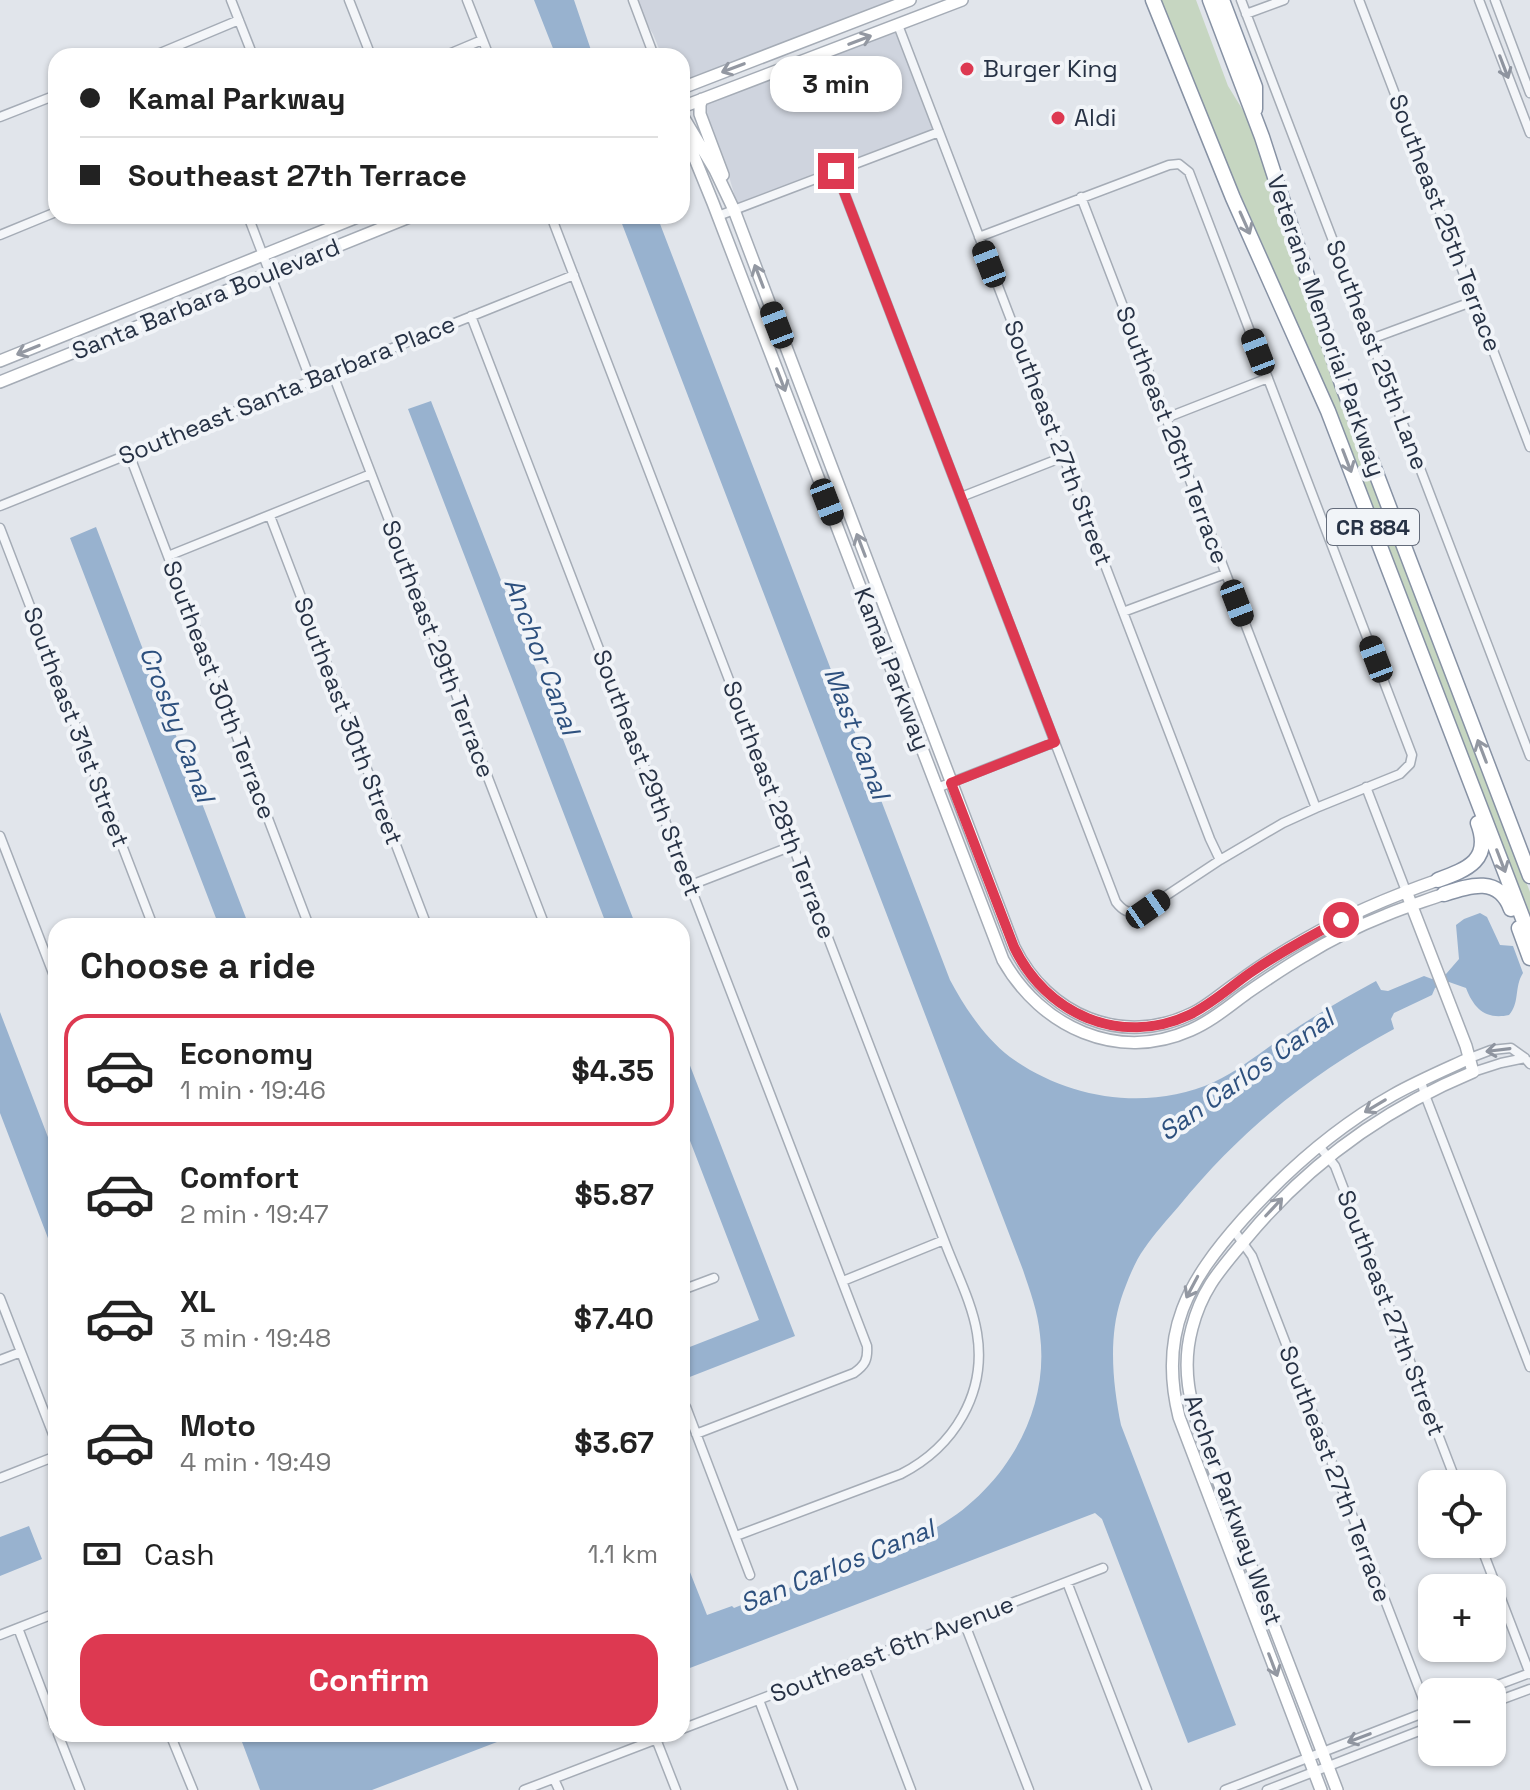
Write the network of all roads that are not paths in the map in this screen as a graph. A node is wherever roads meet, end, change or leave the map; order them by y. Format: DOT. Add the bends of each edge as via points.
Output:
graph roads {
  1 [pos="231,0"];
  2 [pos="349,0"];
  3 [pos="467,0"];
  4 [pos="633,0"];
  5 [pos="910,0"];
  6 [pos="962,0"];
  7 [pos="1145,0"];
  8 [pos="1153,0"];
  9 [pos="1201,0"];
  10 [pos="1210,0"];
  11 [pos="1222,0"];
  12 [pos="1241,0"];
  13 [pos="1284,0"];
  14 [pos="1359,0"];
  15 [pos="1479,0"];
  16 [pos="1495,0"];
  17 [pos="1246,14"];
  18 [pos="239,20"];
  19 [pos="898,25"];
  20 [pos="482,40"];
  21 [pos="172,48"];
  22 [pos="250,48"];
  23 [pos="368,48"];
  24 [pos="463,48"];
  25 [pos="486,48"];
  26 [pos="651,48"];
  27 [pos="690,85"];
  28 [pos="1530,93"];
  29 [pos="48,98"];
  30 [pos="702,99"];
  31 [pos="690,104"];
  32 [pos="0,117"];
  33 [pos="1255,118"];
  34 [pos="690,128"];
  35 [pos="939,132"];
  36 [pos="1530,133"];
  37 [pos="690,147"];
  38 [pos="1214,151"];
  39 [pos="836,171"];
  40 [pos="1081,197"];
  41 [pos="734,210"];
  42 [pos="48,215"];
  43 [pos="718,216"];
  44 [pos="251,224"];
  45 [pos="340,224"];
  46 [pos="392,224"];
  47 [pos="554,224"];
  48 [pos="1,231"];
  49 [pos="979,237"];
  50 [pos="263,255"];
  51 [pos="270,274"];
  52 [pos="574,275"];
  53 [pos="1474,301"];
  54 [pos="471,316"];
  55 [pos="1371,339"];
  56 [pos="0,361"];
  57 [pos="332,372"];
  58 [pos="1268,378"];
  59 [pos="311,381"];
  60 [pos="0,382"];
  61 [pos="1166,418"];
  62 [pos="1530,447"];
  63 [pos="129,454"];
  64 [pos="1063,457"];
  65 [pos="371,474"];
  66 [pos="961,497"];
  67 [pos="0,506"];
  68 [pos="270,516"];
  69 [pos="0,528"];
  70 [pos="168,556"];
  71 [pos="1225,574"];
  72 [pos="1123,612"];
  73 [pos="1430,675"];
  74 [pos="1055,742"];
  75 [pos="1528,744"];
  76 [pos="1530,756"];
  77 [pos="951,783"];
  78 [pos="1366,787"];
  79 [pos="937,788"];
  80 [pos="1316,808"];
  81 [pos="0,836"];
  82 [pos="792,846"];
  83 [pos="1220,860"];
  84 [pos="1530,876"];
  85 [pos="691,885"];
  86 [pos="1441,887"];
  87 [pos="1406,891"];
  88 [pos="1411,907"];
  89 [pos="150,918"];
  90 [pos="306,918"];
  91 [pos="424,918"];
  92 [pos="542,918"];
  93 [pos="1530,937"];
  94 [pos="1530,958"];
  95 [pos="48,960"];
  96 [pos="1470,1058"];
  97 [pos="1528,1061"];
  98 [pos="1473,1072"];
  99 [pos="1421,1081"];
  100 [pos="1425,1095"];
  101 [pos="1319,1146"];
  102 [pos="1329,1157"];
  103 [pos="1233,1229"];
  104 [pos="944,1240"];
  105 [pos="1243,1242"];
  106 [pos="714,1278"];
  107 [pos="843,1281"];
  108 [pos="690,1286"];
  109 [pos="0,1298"];
  110 [pos="21,1352"];
  111 [pos="0,1360"];
  112 [pos="1530,1367"];
  113 [pos="690,1418"];
  114 [pos="48,1421"];
  115 [pos="696,1434"];
  116 [pos="48,1459"];
  117 [pos="1452,1470"];
  118 [pos="0,1478"];
  119 [pos="736,1536"];
  120 [pos="1485,1558"];
  121 [pos="1103,1568"];
  122 [pos="750,1575"];
  123 [pos="1067,1582"];
  124 [pos="48,1616"];
  125 [pos="964,1622"];
  126 [pos="18,1628"];
  127 [pos="0,1635"];
  128 [pos="862,1661"];
  129 [pos="1530,1673"];
  130 [pos="1418,1680"];
  131 [pos="1506,1682"];
  132 [pos="1530,1689"];
  133 [pos="1506,1698"];
  134 [pos="759,1700"];
  135 [pos="48,1707"];
  136 [pos="1418,1716"];
  137 [pos="690,1726"];
  138 [pos="1418,1730"];
  139 [pos="61,1742"];
  140 [pos="173,1742"];
  141 [pos="648,1742"];
  142 [pos="657,1742"];
  143 [pos="1323,1752"];
  144 [pos="1309,1758"];
  145 [pos="1328,1767"];
  146 [pos="1314,1772"];
  147 [pos="554,1779"];
  148 [pos="80,1790"];
  149 [pos="193,1790"];
  150 [pos="524,1790"];
  151 [pos="559,1790"];
  152 [pos="676,1790"];
  153 [pos="793,1790"];
  154 [pos="911,1790"];
  155 [pos="1029,1790"];
  156 [pos="1147,1790"];
  157 [pos="1225,1790"];
  158 [pos="1267,1790"];
  159 [pos="1321,1790"];
  160 [pos="1337,1790"];
  1 -- 18 [label="street"];
  2 -- 23 [label="street"];
  3 -- 20 [label="street"];
  4 -- 26 [label="street"];
  5 -- 27 [label="street, one-way"];
  6 -- 19 [label="street"];
  7 -- 38 [label="highway" via="1181,93"];
  8 -- 38 [label="highway, Veterans Memorial Parkway / CR 884"];
  9 -- 33 [label="highway" via="1233,85"];
  10 -- 33 [label="highway, Veterans Memorial Parkway / CR 884"];
  11 -- 33 [label="highway" via="1255,87"];
  12 -- 17 [label="street, Southeast 25th Lane"];
  13 -- 17 [label="street"];
  14 -- 53 [label="street, Southeast 25th Terrace"];
  15 -- 36 [label="street, one-way"];
  16 -- 28 [label="street"];
  17 -- 55 [label="street, Southeast 25th Lane"];
  18 -- 21 [label="street"];
  18 -- 22 [label="street"];
  30 -- 19 [label="street, one-way"];
  19 -- 35 [label="street, Southeast 27th Street"];
  20 -- 24 [label="street"];
  20 -- 25 [label="street"];
  29 -- 32 [label="street"];
  30 -- 31 [label="street"];
  30 -- 41 [label="street" via="700,114"];
  84 -- 33 [label="highway, Veterans Memorial Parkway / CR 884, one-way" via="1342,384"];
  34 -- 41 [label="street, Kamal Parkway"];
  35 -- 39 [label="street"];
  35 -- 49 [label="street, Southeast 27th Street"];
  37 -- 43 [label="street, Kamal Parkway"];
  38 -- 73 [label="highway, Veterans Memorial Parkway / CR 884, one-way" via="1319,388"];
  39 -- 41 [label="street"];
  39 -- 66 [label="street"];
  40 -- 49 [label="street"];
  40 -- 58 [label="street" via="1169,165 1184,167"];
  40 -- 61 [label="street, Southeast 26th Terrace"];
  41 -- 43 [label="street"];
  77 -- 41 [label="street, Kamal Parkway, one-way"];
  42 -- 48 [label="street"];
  43 -- 79 [label="street, Kamal Parkway, one-way"];
  44 -- 50 [label="street"];
  45 -- 50 [label="street, Santa Barbara Boulevard"];
  46 -- 51 [label="street, Santa Barbara Boulevard"];
  47 -- 52 [label="street, Southeast 28th Terrace"];
  49 -- 64 [label="street, Southeast 27th Street"];
  50 -- 51 [label="street"];
  50 -- 56 [label="street, Santa Barbara Boulevard, one-way"];
  51 -- 59 [label="street"];
  51 -- 60 [label="street, Santa Barbara Boulevard"];
  52 -- 54 [label="street, Southeast Santa Barbara Place"];
  52 -- 82 [label="street, Southeast 28th Terrace"];
  53 -- 55 [label="street"];
  53 -- 62 [label="street, Southeast 25th Terrace"];
  54 -- 57 [label="street, Southeast Santa Barbara Place"];
  54 -- 85 [label="street, Southeast 29th Street"];
  55 -- 75 [label="street, Southeast 25th Lane"];
  57 -- 59 [label="street, Southeast Santa Barbara Place"];
  57 -- 65 [label="street, Southeast 29th Terrace"];
  58 -- 61 [label="street"];
  58 -- 78 [label="street" via="1412,755 1400,774"];
  59 -- 63 [label="street, Southeast Santa Barbara Place"];
  61 -- 71 [label="street, Southeast 26th Terrace"];
  63 -- 67 [label="street, Southeast Santa Barbara Place"];
  63 -- 70 [label="street, Southeast 30th Terrace"];
  64 -- 66 [label="street"];
  64 -- 72 [label="street, Southeast 27th Street"];
  65 -- 68 [label="street"];
  65 -- 92 [label="street, Southeast 29th Terrace"];
  66 -- 74 [label="street"];
  68 -- 70 [label="street"];
  68 -- 91 [label="street, Southeast 30th Street"];
  69 -- 89 [label="street, Southeast 31st Street"];
  70 -- 90 [label="street, Southeast 30th Terrace"];
  71 -- 72 [label="street"];
  71 -- 80 [label="street, Southeast 26th Terrace"];
  72 -- 83 [label="street, Southeast 27th Street"];
  73 -- 86 [label="highway" via="1433,704 1483,846 1473,864"];
  73 -- 93 [label="highway, Veterans Memorial Parkway / CR 884, one-way"];
  74 -- 77 [label="street"];
  74 -- 83 [label="street" via="1121,909 1140,913"];
  75 -- 76 [label="street, Southeast 25th Lane"];
  77 -- 79 [label="street"];
  77 -- 87 [label="street, Kamal Parkway" via="1025,968 1050,996 1098,1022 1140,1027 1191,1014 1306,938"];
  78 -- 80 [label="street"];
  78 -- 87 [label="street"];
  79 -- 88 [label="street, Kamal Parkway" via="1013,977 1047,1012 1096,1036 1148,1041 1190,1031 1325,944"];
  80 -- 83 [label="street"];
  81 -- 95 [label="street"];
  82 -- 85 [label="street"];
  82 -- 104 [label="street, Southeast 28th Terrace"];
  85 -- 107 [label="street, Southeast 29th Street"];
  86 -- 87 [label="street, Kamal Parkway"];
  86 -- 88 [label="street, Kamal Parkway"];
  86 -- 94 [label="highway" via="1500,891"];
  87 -- 88 [label="street"];
  88 -- 96 [label="street"];
  97 -- 96 [label="street, Archer Parkway West, one-way" via="1511,1048"];
  96 -- 98 [label="street"];
  96 -- 99 [label="street, Archer Parkway West"];
  97 -- 98 [label="street, Archer Parkway West"];
  98 -- 100 [label="street, Archer Parkway West"];
  99 -- 100 [label="street"];
  99 -- 101 [label="street, Archer Parkway West, one-way"];
  100 -- 102 [label="street, Archer Parkway West"];
  100 -- 112 [label="street"];
  101 -- 102 [label="street, Southeast 27th Street"];
  101 -- 103 [label="street, Archer Parkway West"];
  105 -- 102 [label="street, Archer Parkway West, one-way" via="1286,1193"];
  102 -- 117 [label="street, Southeast 27th Street"];
  103 -- 105 [label="street, Southeast 27th Terrace"];
  103 -- 144 [label="street, Archer Parkway West, one-way" via="1184,1302 1173,1345 1173,1387 1186,1436"];
  104 -- 107 [label="street"];
  104 -- 119 [label="street, Southeast 28th Terrace" via="973,1316 979,1354 967,1408 948,1439 911,1469"];
  105 -- 130 [label="street, Southeast 27th Terrace"];
  105 -- 143 [label="street, Archer Parkway West" via="1220,1268 1196,1312 1187,1357 1190,1400"];
  106 -- 108 [label="street"];
  107 -- 115 [label="street, Southeast 29th Street" via="867,1346 864,1365"];
  109 -- 110 [label="street"];
  110 -- 111 [label="street"];
  110 -- 114 [label="street"];
  113 -- 115 [label="street"];
  115 -- 119 [label="street"];
  116 -- 118 [label="street"];
  119 -- 122 [label="street"];
  120 -- 129 [label="street"];
  121 -- 123 [label="street, Southeast 6th Avenue"];
  123 -- 125 [label="street, Southeast 6th Avenue"];
  123 -- 156 [label="street"];
  124 -- 126 [label="street"];
  125 -- 128 [label="street, Southeast 6th Avenue"];
  125 -- 155 [label="street"];
  126 -- 127 [label="street"];
  126 -- 135 [label="street"];
  128 -- 134 [label="street, Southeast 6th Avenue"];
  128 -- 154 [label="street"];
  129 -- 131 [label="street"];
  132 -- 133 [label="street"];
  134 -- 137 [label="street, Southeast 6th Avenue"];
  134 -- 153 [label="street"];
  136 -- 143 [label="street, one-way"];
  138 -- 145 [label="street"];
  139 -- 148 [label="street"];
  140 -- 149 [label="street"];
  141 -- 147 [label="street"];
  142 -- 152 [label="street"];
  143 -- 144 [label="street"];
  143 -- 145 [label="street, Archer Parkway West"];
  144 -- 146 [label="street, Archer Parkway West"];
  144 -- 157 [label="street"];
  145 -- 146 [label="street"];
  145 -- 160 [label="street, Archer Parkway West"];
  146 -- 158 [label="street"];
  146 -- 159 [label="street, Archer Parkway West"];
  147 -- 150 [label="street"];
  147 -- 151 [label="street"];
}
